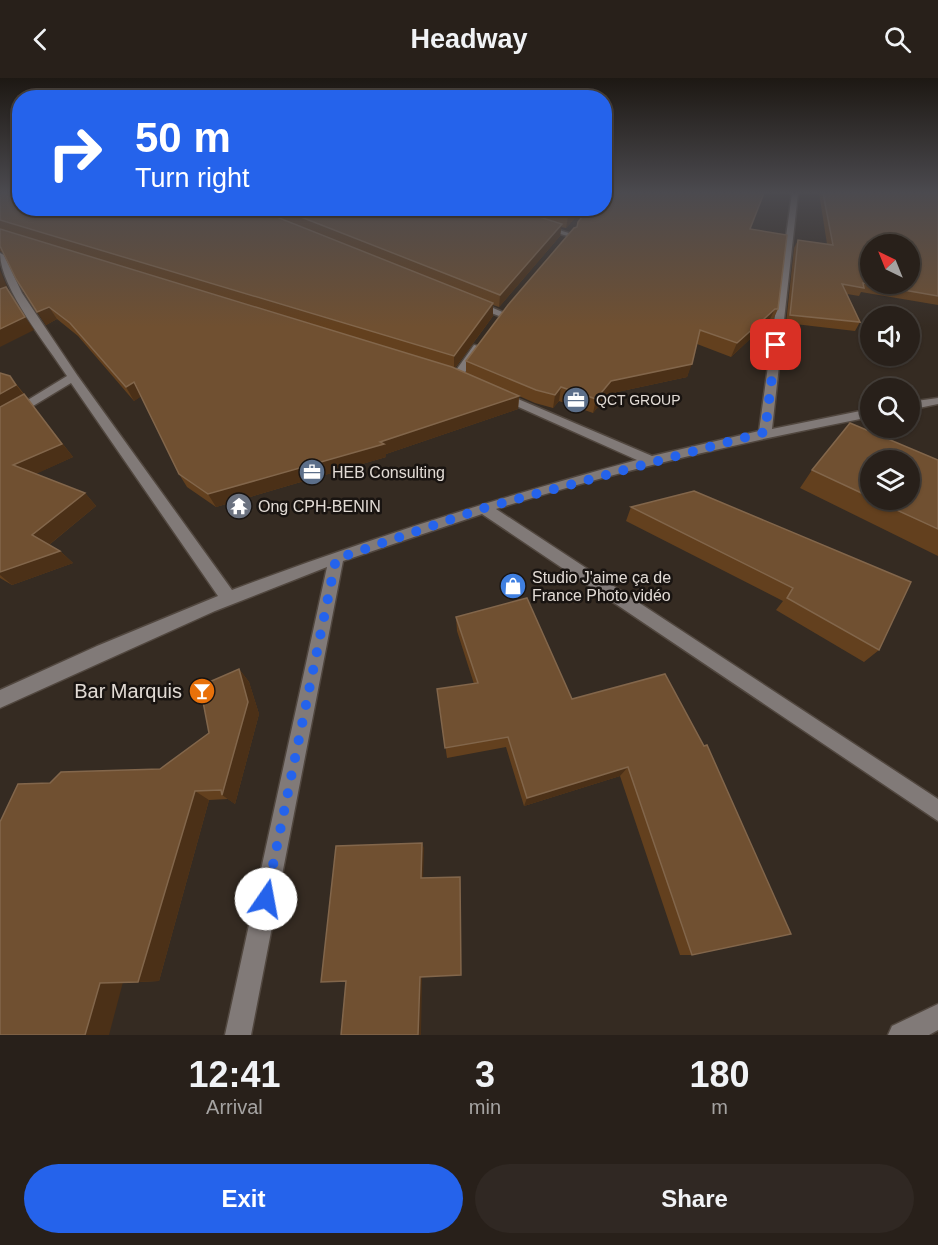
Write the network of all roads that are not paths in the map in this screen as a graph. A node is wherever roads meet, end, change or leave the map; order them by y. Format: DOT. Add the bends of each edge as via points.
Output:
graph roads {
  1 [pos="568,238"];
  2 [pos="789,238"];
  3 [pos="564,243"];
  4 [pos="0,255"];
  5 [pos="469,301"];
  6 [pos="509,305"];
  7 [pos="486,336"];
  8 [pos="446,373"];
  9 [pos="457,376"];
  10 [pos="73,377"];
  11 [pos="468,381"];
  12 [pos="489,391"];
  13 [pos="938,401"];
  14 [pos="920,404"];
  15 [pos="860,415"];
  16 [pos="0,422"];
  17 [pos="765,432"];
  18 [pos="652,461"];
  19 [pos="484,508"];
  20 [pos="336,559"];
  21 [pos="228,598"];
  22 [pos="0,699"];
  23 [pos="938,811"];
  24 [pos="938,1017"];
  25 [pos="238,1035"];
  26 [pos="901,1035"];
  1 -- 3 [label="street"];
  2 -- 17 [label="street"];
  4 -- 10 [label="street" via="13,295"];
  5 -- 6 [label="street" via="499,317"];
  7 -- 9 [label="street"];
  8 -- 9 [label="street"];
  9 -- 11 [label="street"];
  10 -- 16 [label="street"];
  10 -- 21 [label="street"];
  12 -- 18 [label="street"];
  13 -- 14 [label="street"];
  15 -- 17 [label="street"];
  17 -- 18 [label="street"];
  18 -- 19 [label="street"];
  19 -- 20 [label="street"];
  19 -- 23 [label="street"];
  20 -- 21 [label="street"];
  20 -- 25 [label="street"];
  21 -- 22 [label="street"];
  24 -- 26 [label="street"];
}
